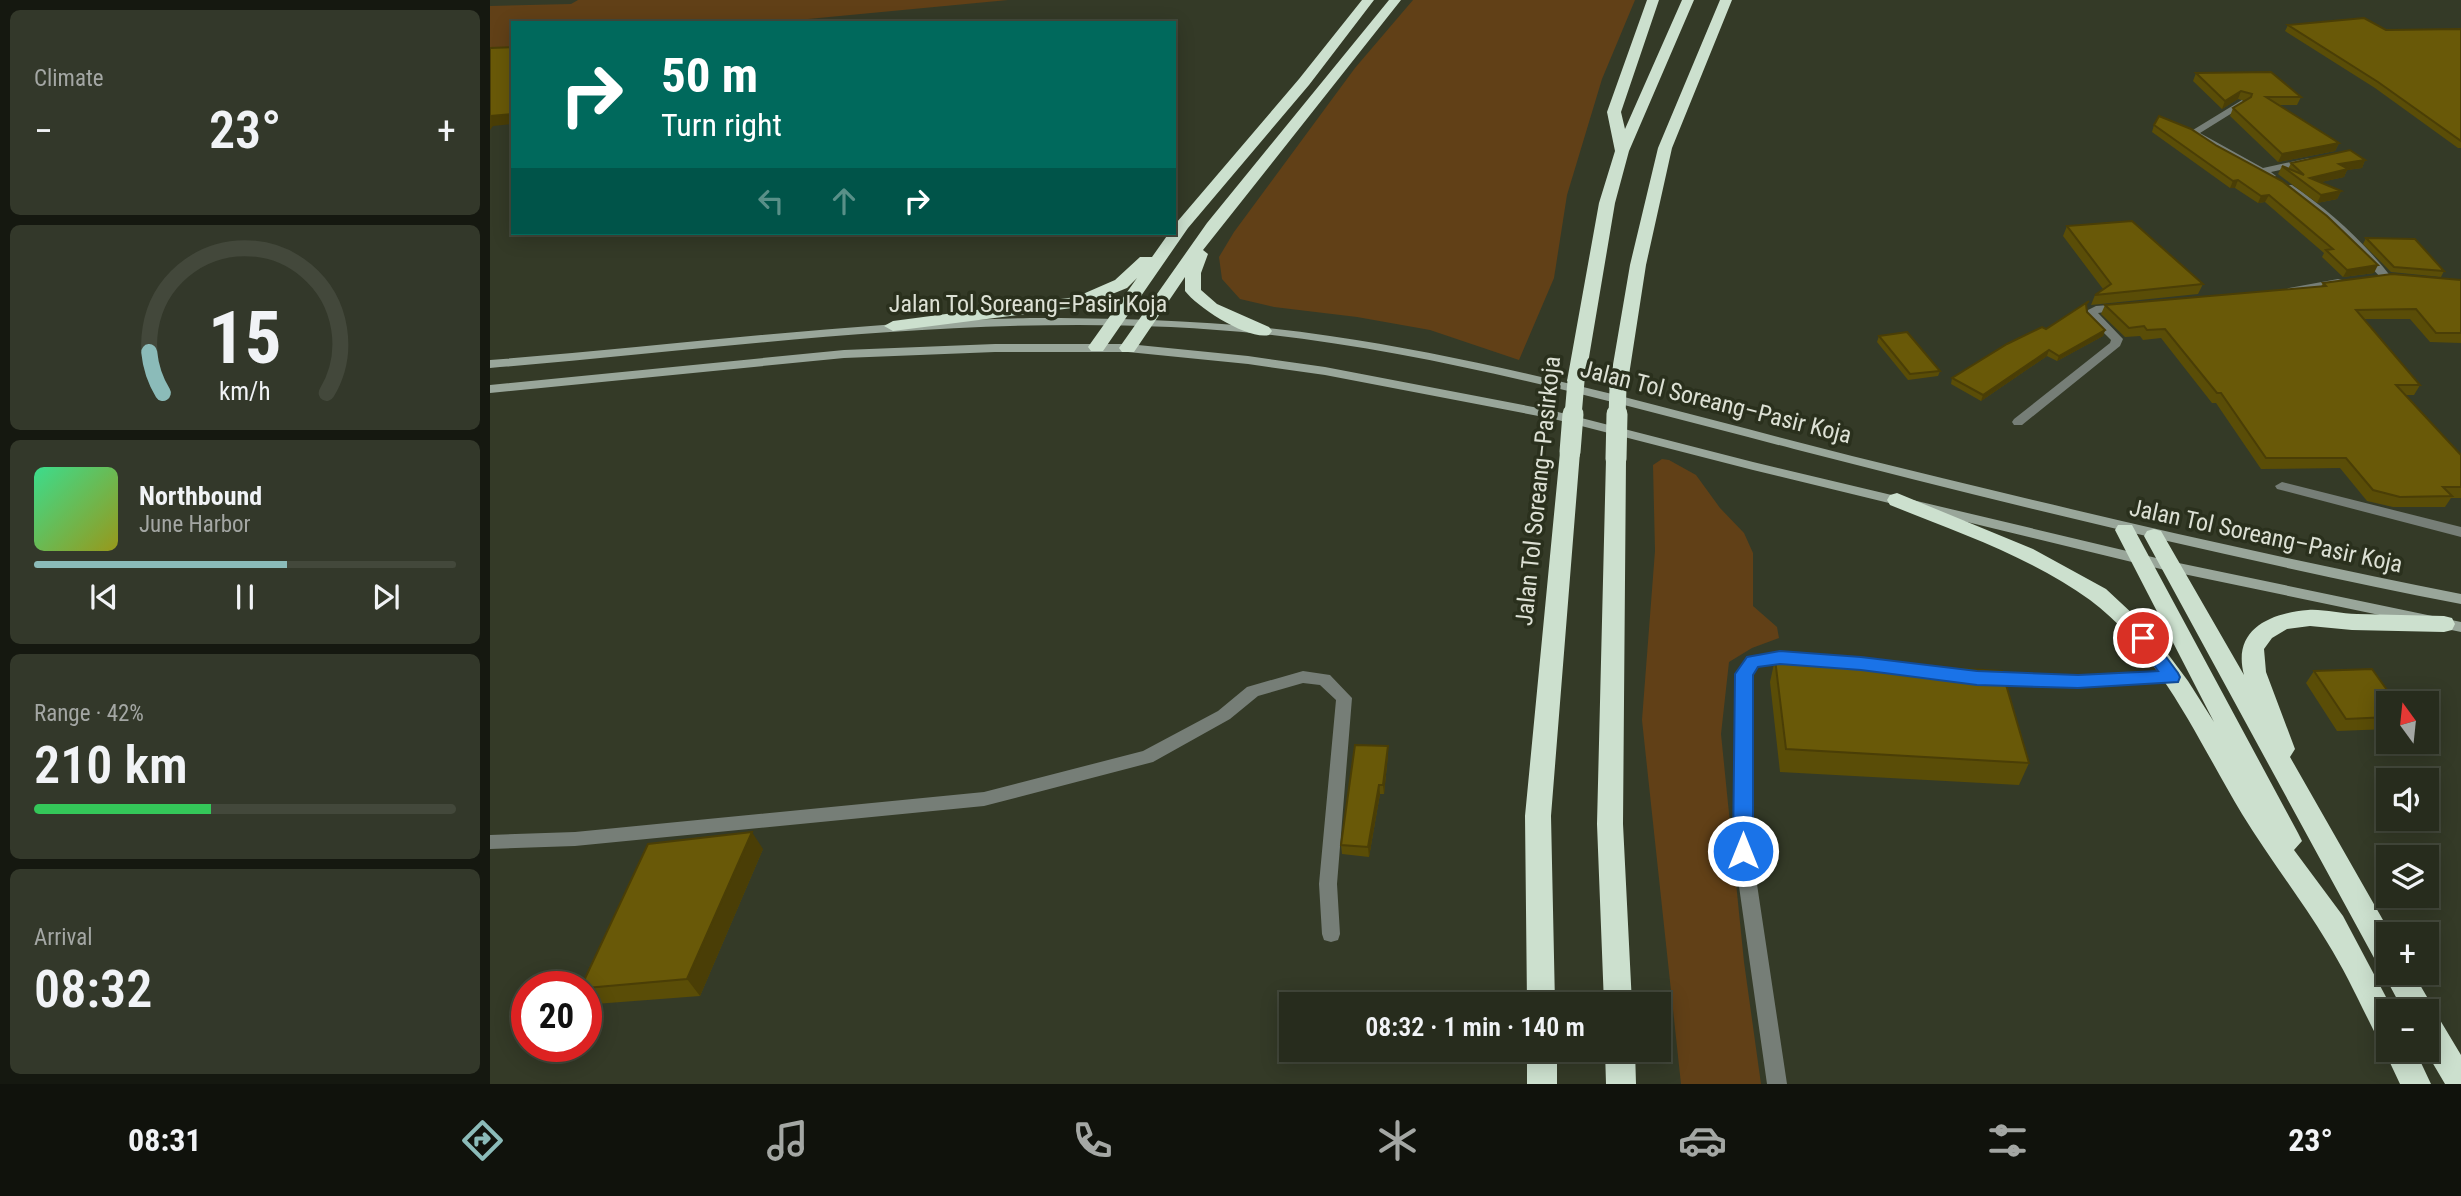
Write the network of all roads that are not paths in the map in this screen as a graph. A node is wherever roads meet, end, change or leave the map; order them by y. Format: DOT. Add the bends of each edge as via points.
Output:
graph roads {
  1 [pos="1368,0"];
  2 [pos="1395,0"];
  3 [pos="1653,0"];
  4 [pos="1688,0"];
  5 [pos="1726,0"];
  6 [pos="2242,103"];
  7 [pos="1622,151"];
  8 [pos="2319,159"];
  9 [pos="2262,170"];
  10 [pos="1212,226"];
  11 [pos="1177,230"];
  12 [pos="1172,235"];
  13 [pos="1174,235"];
  14 [pos="2388,279"];
  15 [pos="2354,281"];
  16 [pos="2280,292"];
  17 [pos="2138,305"];
  18 [pos="1114,321"];
  19 [pos="1144,323"];
  20 [pos="893,326"];
  21 [pos="1263,331"];
  22 [pos="1097,347"];
  23 [pos="1128,348"];
  24 [pos="490,364"];
  25 [pos="490,389"];
  26 [pos="2018,422"];
  27 [pos="2282,486"];
  28 [pos="1897,500"];
  29 [pos="2125,530"];
  30 [pos="2461,532"];
  31 [pos="2154,536"];
  32 [pos="2141,559"];
  33 [pos="2169,566"];
  34 [pos="2461,599"];
  35 [pos="2453,625"];
  36 [pos="1900,668"];
  37 [pos="1964,676"];
  38 [pos="2172,677"];
  39 [pos="2311,820"];
  40 [pos="490,842"];
  41 [pos="1331,934"];
  42 [pos="2376,935"];
  43 [pos="2339,936"];
  44 [pos="1541,992"];
  45 [pos="1617,992"];
  46 [pos="2376,1006"];
  47 [pos="2439,1045"];
  48 [pos="1542,1062"];
  49 [pos="1620,1062"];
  50 [pos="2405,1062"];
  51 [pos="2461,1083"];
  52 [pos="1542,1084"];
  53 [pos="1621,1084"];
  54 [pos="1777,1084"];
  55 [pos="2416,1084"];
  1 -- 11 [label="highway"];
  2 -- 10 [label="highway"];
  3 -- 7 [label="highway" via="1614,112"];
  4 -- 7 [label="highway, Jalan Tol Soreang–Pasirkoja"];
  5 -- 45 [label="highway, bridge" via="1665,148 1638,265 1618,388 1610,824"];
  6 -- 9 [label="street" via="2193,133"];
  7 -- 44 [label="highway, Jalan Tol Soreang–Pasirkoja, bridge" via="1607,203 1576,381 1538,816"];
  8 -- 9 [label="street"];
  9 -- 14 [label="street" via="2350,236"];
  10 -- 19 [label="highway"];
  10 -- 21 [label="highway" via="1192,274 1193,291 1211,308"];
  12 -- 20 [label="highway" via="1121,284 1080,302"];
  13 -- 18 [label="highway"];
  15 -- 16 [label="street"];
  17 -- 26 [label="street" via="2092,311 2117,339 2116,344"];
  18 -- 19 [label="street, Jalan Tol Soreang–Pasir Koja"];
  18 -- 20 [label="street, Jalan Tol Soreang–Pasir Koja"];
  18 -- 22 [label="highway"];
  19 -- 21 [label="street, Jalan Tol Soreang–Pasir Koja"];
  19 -- 23 [label="highway"];
  20 -- 24 [label="street, Jalan Tol Soreang–Pasir Koja"];
  21 -- 29 [label="street, Jalan Tol Soreang–Pasir Koja" via="1557,385"];
  22 -- 23 [label="street, Jalan Tol Soreang–Pasir Koja"];
  22 -- 25 [label="street, Jalan Tol Soreang–Pasir Koja" via="844,354"];
  23 -- 28 [label="street, Jalan Tol Soreang–Pasir Koja" via="1300,367 1465,396"];
  27 -- 30 [label="street"];
  28 -- 32 [label="street, Jalan Tol Soreang–Pasir Koja"];
  28 -- 38 [label="highway" via="2025,554 2100,597 2143,638"];
  29 -- 31 [label="street, Jalan Tol Soreang–Pasir Koja"];
  29 -- 32 [label="highway"];
  31 -- 33 [label="highway"];
  31 -- 34 [label="street, Jalan Tol Soreang–Pasir Koja"];
  32 -- 33 [label="street, Jalan Tol Soreang–Pasir Koja"];
  32 -- 43 [label="highway"];
  33 -- 35 [label="street, Jalan Tol Soreang–Pasir Koja"];
  33 -- 39 [label="highway"];
  35 -- 39 [label="highway" via="2310,618 2282,622 2264,632 2252,648 2254,672"];
  36 -- 54 [label="street" via="1780,657 1753,661 1744,674 1743,851"];
  37 -- 38 [label="street" via="2078,681"];
  38 -- 43 [label="highway" via="2245,797"];
  39 -- 42 [label="highway"];
  40 -- 41 [label="street" via="575,839 984,799 1147,757 1224,715 1253,691 1303,677 1324,678 1343,698 1328,884"];
  43 -- 46 [label="highway"];
  47 -- 51 [label="highway"];
  48 -- 52 [label="highway"];
  49 -- 53 [label="highway"];
  50 -- 55 [label="highway"];
}
